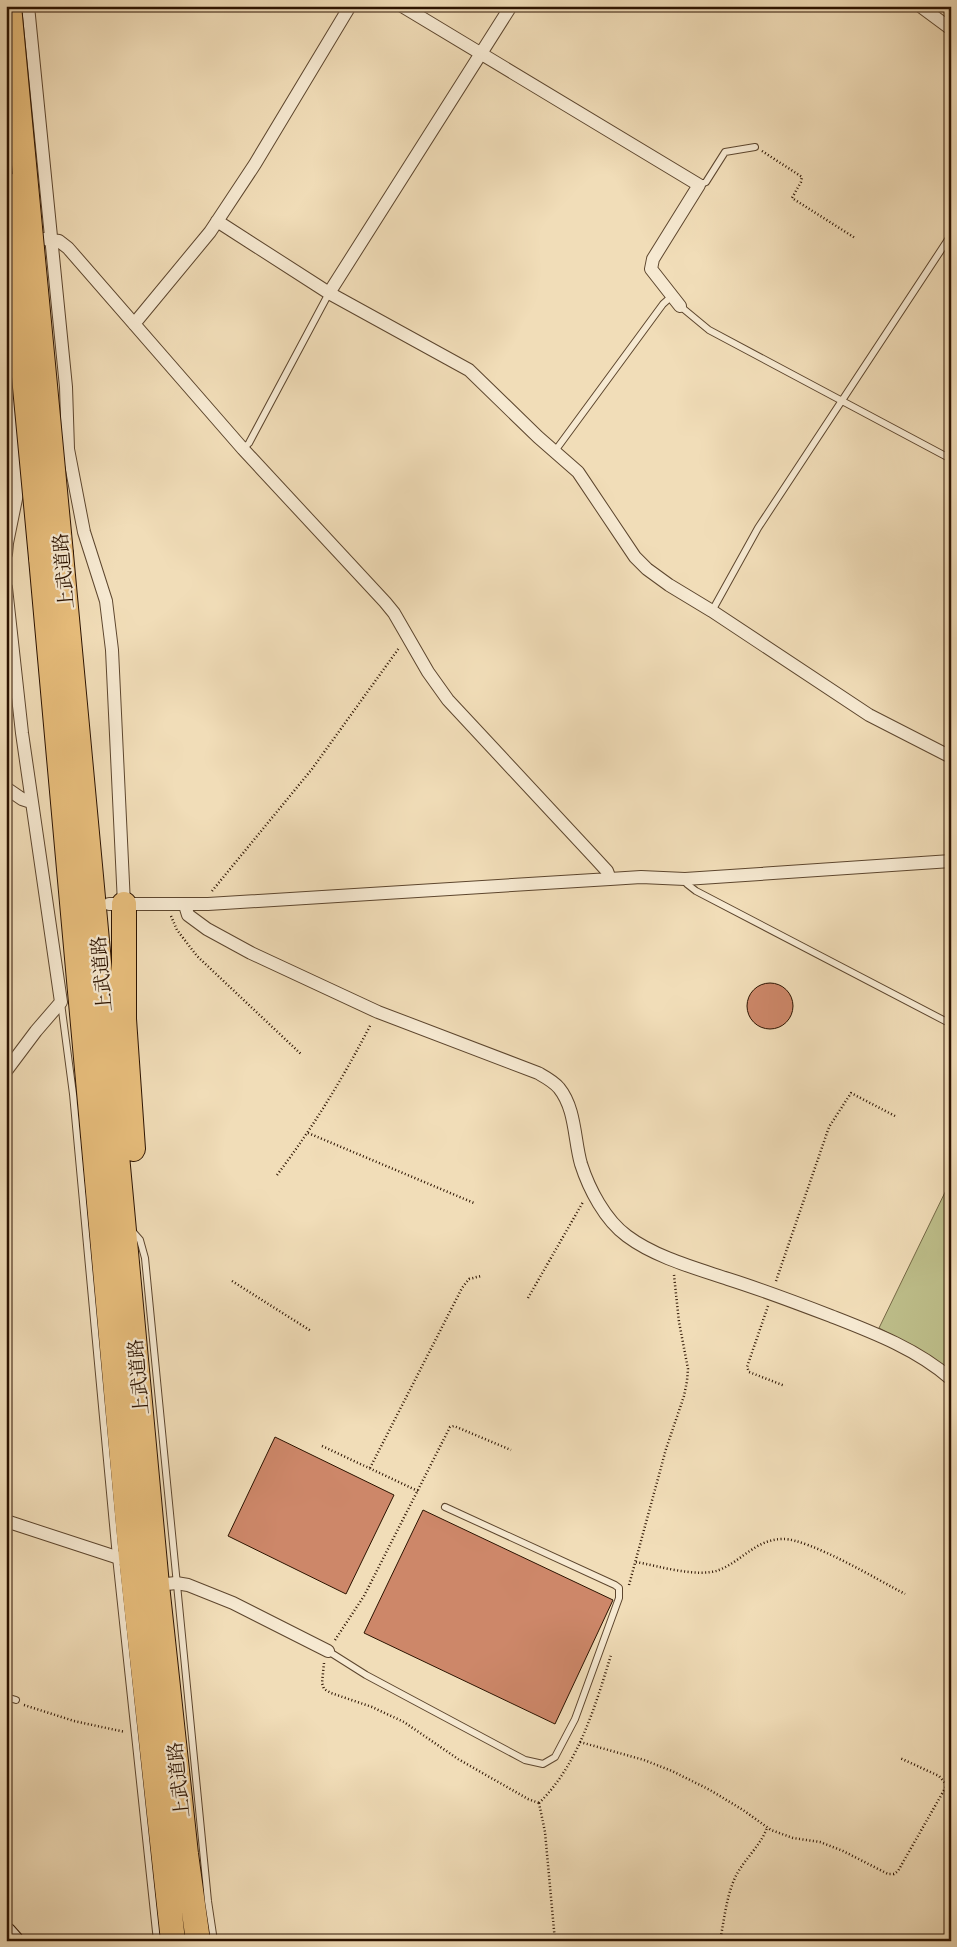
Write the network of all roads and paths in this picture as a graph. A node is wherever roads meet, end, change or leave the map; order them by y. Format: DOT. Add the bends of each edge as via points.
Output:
graph roads {
  1 [pos="9,6"];
  2 [pos="28,6"];
  3 [pos="350,6"];
  4 [pos="402,6"];
  5 [pos="511,6"];
  6 [pos="920,6"];
  7 [pos="951,28"];
  8 [pos="481,54"];
  9 [pos="755,147"];
  10 [pos="6,184"];
  11 [pos="699,185"];
  12 [pos="217,221"];
  13 [pos="951,235"];
  14 [pos="50,238"];
  15 [pos="855,238"];
  16 [pos="6,240"];
  17 [pos="329,292"];
  18 [pos="672,296"];
  19 [pos="680,306"];
  20 [pos="134,324"];
  21 [pos="6,360"];
  22 [pos="842,400"];
  23 [pos="68,449"];
  24 [pos="243,449"];
  25 [pos="555,451"];
  26 [pos="15,455"];
  27 [pos="951,459"];
  28 [pos="6,554"];
  29 [pos="51,556"];
  30 [pos="6,588"];
  31 [pos="712,611"];
  32 [pos="408,636"];
  33 [pos="949,753"];
  34 [pos="6,788"];
  35 [pos="31,802"];
  36 [pos="951,861"];
  37 [pos="610,879"];
  38 [pos="685,879"];
  39 [pos="116,904"];
  40 [pos="208,904"];
  41 [pos="170,905"];
  42 [pos="185,905"];
  43 [pos="64,907"];
  44 [pos="47,908"];
  45 [pos="61,1002"];
  46 [pos="378,1012"];
  47 [pos="951,1024"];
  48 [pos="302,1055"];
  49 [pos="6,1071"];
  50 [pos="895,1116"];
  51 [pos="308,1134"];
  52 [pos="277,1175"];
  53 [pos="593,1192"];
  54 [pos="474,1203"];
  55 [pos="133,1232"];
  56 [pos="672,1258"];
  57 [pos="129,1276"];
  58 [pos="481,1276"];
  59 [pos="232,1281"];
  60 [pos="772,1293"];
  61 [pos="528,1298"];
  62 [pos="311,1331"];
  63 [pos="951,1378"];
  64 [pos="785,1386"];
  65 [pos="322,1446"];
  66 [pos="511,1450"];
  67 [pos="370,1468"];
  68 [pos="418,1491"];
  69 [pos="445,1507"];
  70 [pos="6,1521"];
  71 [pos="124,1557"];
  72 [pos="635,1562"];
  73 [pos="167,1584"];
  74 [pos="629,1586"];
  75 [pos="905,1594"];
  76 [pos="613,1648"];
  77 [pos="328,1651"];
  78 [pos="6,1697"];
  79 [pos="16,1700"];
  80 [pos="134,1732"];
  81 [pos="580,1742"];
  82 [pos="900,1758"];
  83 [pos="539,1803"];
  84 [pos="767,1828"];
  85 [pos="201,1925"];
  86 [pos="157,1941"];
  87 [pos="173,1941"];
  88 [pos="214,1941"];
  89 [pos="555,1941"];
  90 [pos="720,1941"];
  1 -- 29 [label="highway, 上武道路, bridge"];
  2 -- 14 [label="street"];
  3 -- 12 [label="street"];
  4 -- 8 [label="street"];
  5 -- 8 [label="street"];
  6 -- 7 [label="street"];
  8 -- 11 [label="street"];
  8 -- 17 [label="street"];
  9 -- 11 [label="lane" via="725,152 706,182"];
  9 -- 15 [label="path" via="802,177 792,198"];
  10 -- 29 [label="highway, 上武道路, bridge"];
  11 -- 18 [label="street" via="653,259 651,270"];
  12 -- 17 [label="street"];
  12 -- 20 [label="street"];
  13 -- 22 [label="lane"];
  14 -- 16 [label="street"];
  14 -- 20 [label="street" via="68,248"];
  14 -- 23 [label="street" via="66,387"];
  17 -- 24 [label="lane"];
  17 -- 25 [label="street" via="469,370"];
  18 -- 19 [label="street"];
  18 -- 25 [label="lane"];
  19 -- 22 [label="lane" via="709,330"];
  20 -- 24 [label="street"];
  21 -- 26 [label="street"];
  22 -- 27 [label="lane"];
  22 -- 31 [label="lane" via="758,528"];
  23 -- 26 [label="street"];
  23 -- 39 [label="street" via="84,532 106,601 112,650"];
  24 -- 32 [label="street" via="385,602"];
  25 -- 31 [label="street" via="586,481 646,569"];
  26 -- 28 [label="street" via="17,494"];
  29 -- 57 [label="highway, 上武道路"];
  29 -- 71 [label="highway, 上武道路"];
  30 -- 35 [label="street"];
  31 -- 33 [label="street" via="869,715"];
  32 -- 37 [label="street" via="448,700 596,858"];
  32 -- 40 [label="path" via="312,769 211,892"];
  34 -- 35 [label="street"];
  35 -- 44 [label="street"];
  36 -- 38 [label="street"];
  37 -- 38 [label="street"];
  37 -- 40 [label="street"];
  38 -- 47 [label="lane" via="696,891"];
  39 -- 41 [label="street"];
  39 -- 55 [label="highway" via="134,1159"];
  40 -- 42 [label="street"];
  41 -- 42 [label="street"];
  41 -- 48 [label="path" via="177,930 197,956"];
  42 -- 46 [label="street" via="188,915 207,929"];
  43 -- 44 [label="street"];
  44 -- 45 [label="street"];
  45 -- 49 [label="street"];
  45 -- 71 [label="lane"];
  46 -- 51 [label="path" via="345,1075"];
  46 -- 53 [label="street" via="552,1081 565,1098 581,1164"];
  50 -- 60 [label="path" via="851,1093 830,1128"];
  51 -- 52 [label="path"];
  51 -- 54 [label="path"];
  53 -- 56 [label="street" via="626,1235 640,1245"];
  53 -- 61 [label="path" via="586,1198"];
  55 -- 57 [label="highway"];
  55 -- 73 [label="lane" via="140,1240 145,1258"];
  56 -- 60 [label="street"];
  56 -- 72 [label="path" via="687,1381"];
  57 -- 73 [label="highway, 上武道路"];
  58 -- 67 [label="path" via="469,1279 462,1288"];
  59 -- 62 [label="path"];
  60 -- 63 [label="street" via="888,1339"];
  60 -- 64 [label="path" via="747,1367 749,1372"];
  65 -- 67 [label="path"];
  66 -- 68 [label="path" via="450,1427"];
  67 -- 68 [label="path"];
  68 -- 77 [label="path" via="364,1596"];
  69 -- 77 [label="lane" via="619,1588 619,1598 575,1719 555,1757 543,1764 525,1760"];
  70 -- 71 [label="street"];
  71 -- 80 [label="lane"];
  71 -- 87 [label="highway, 上武道路"];
  72 -- 74 [label="path"];
  72 -- 75 [label="path" via="698,1573 717,1571 769,1540 784,1539 823,1553"];
  73 -- 77 [label="street" via="188,1585 233,1603"];
  73 -- 85 [label="highway, 上武道路"];
  76 -- 81 [label="path"];
  77 -- 83 [label="path" via="323,1667 324,1689 404,1722 458,1759"];
  78 -- 79 [label="lane"];
  79 -- 80 [label="path" via="74,1721 119,1732"];
  80 -- 86 [label="lane"];
  81 -- 83 [label="path" via="552,1790"];
  81 -- 84 [label="path" via="672,1771 710,1790"];
  82 -- 84 [label="path" via="939,1776 948,1785 894,1874 820,1842 793,1838"];
  83 -- 89 [label="path" via="545,1832"];
  84 -- 90 [label="path" via="734,1879"];
  85 -- 88 [label="lane"];
}
